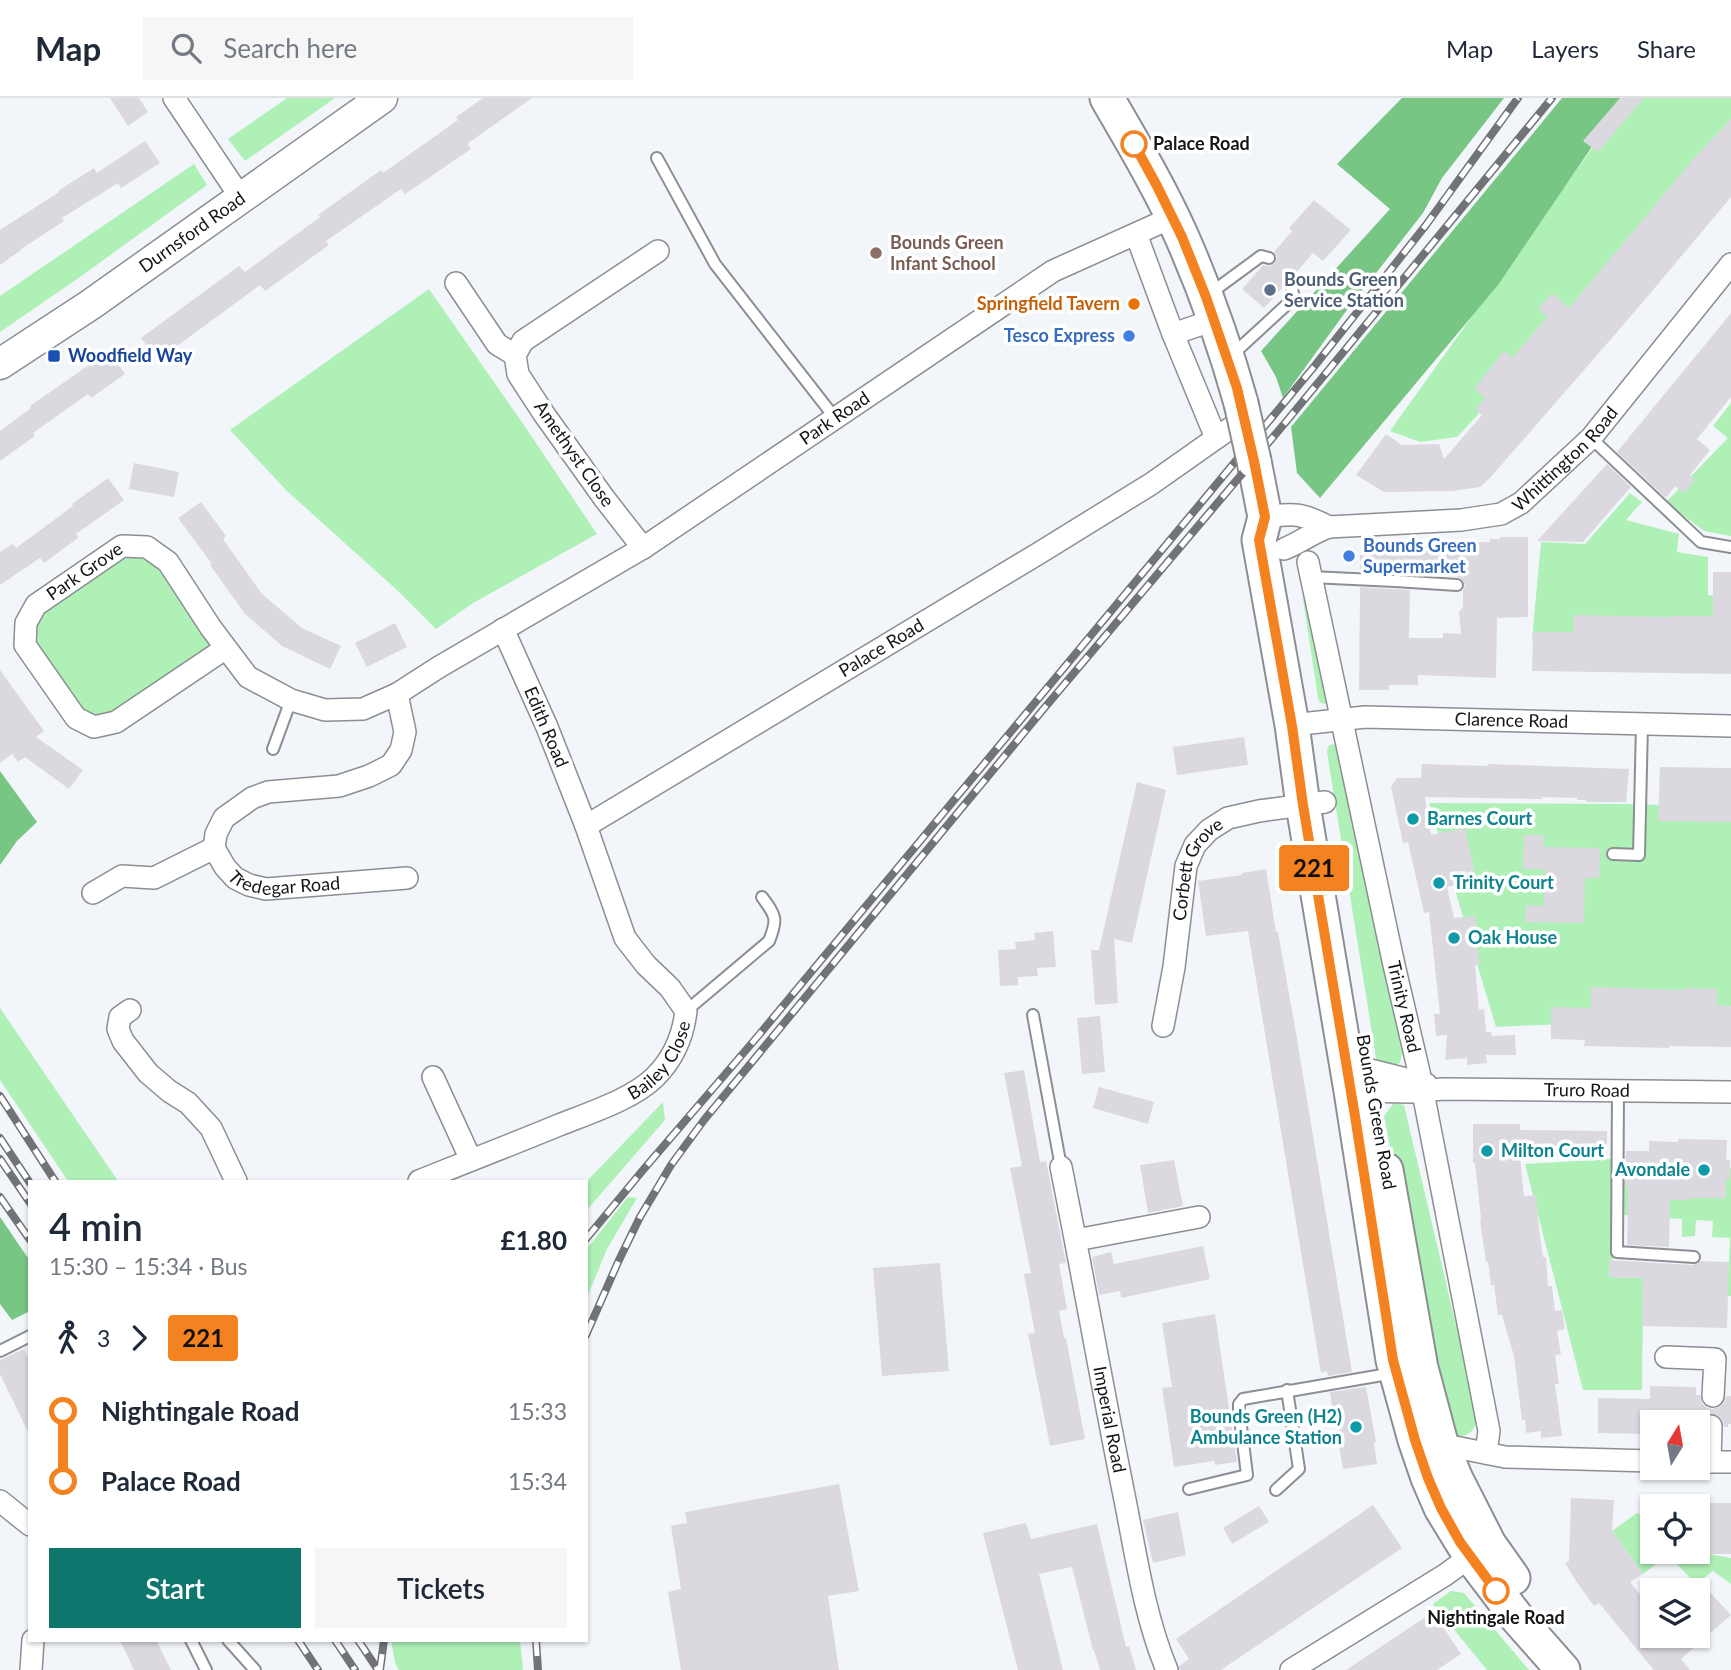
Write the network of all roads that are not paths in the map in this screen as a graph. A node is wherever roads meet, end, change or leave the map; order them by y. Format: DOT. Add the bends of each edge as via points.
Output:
graph roads {
  1 [pos="174,98"];
  2 [pos="382,98"];
  3 [pos="1107,98"];
  4 [pos="657,158"];
  5 [pos="241,198"];
  6 [pos="1173,217"];
  7 [pos="1136,234"];
  8 [pos="658,251"];
  9 [pos="1269,258"];
  10 [pos="1730,266"];
  11 [pos="1290,280"];
  12 [pos="456,283"];
  13 [pos="1210,309"];
  14 [pos="1173,334"];
  15 [pos="515,355"];
  16 [pos="1227,359"];
  17 [pos="0,364"];
  18 [pos="835,418"];
  19 [pos="1234,422"];
  20 [pos="1591,438"];
  21 [pos="1264,508"];
  22 [pos="1329,527"];
  23 [pos="1731,547"];
  24 [pos="643,548"];
  25 [pos="1301,563"];
  26 [pos="1457,585"];
  27 [pos="503,629"];
  28 [pos="226,648"];
  29 [pos="397,694"];
  30 [pos="291,699"];
  31 [pos="1316,722"];
  32 [pos="1643,724"];
  33 [pos="1731,726"];
  34 [pos="273,749"];
  35 [pos="1314,804"];
  36 [pos="586,826"];
  37 [pos="214,848"];
  38 [pos="1613,854"];
  39 [pos="407,878"];
  40 [pos="93,893"];
  41 [pos="762,897"];
  42 [pos="130,1010"];
  43 [pos="687,1011"];
  44 [pos="1033,1015"];
  45 [pos="1163,1026"];
  46 [pos="433,1077"];
  47 [pos="1360,1079"];
  48 [pos="1422,1085"];
  49 [pos="1618,1091"];
  50 [pos="1731,1092"];
  51 [pos="471,1160"];
  52 [pos="1061,1167"];
  53 [pos="236,1180"];
  54 [pos="421,1180"];
  55 [pos="1199,1217"];
  56 [pos="1076,1240"];
  57 [pos="1694,1257"];
  58 [pos="28,1337"];
  59 [pos="0,1351"];
  60 [pos="1666,1357"];
  61 [pos="1409,1370"];
  62 [pos="1287,1390"];
  63 [pos="1713,1396"];
  64 [pos="1711,1426"];
  65 [pos="1428,1442"];
  66 [pos="1486,1453"];
  67 [pos="1640,1461"];
  68 [pos="1713,1462"];
  69 [pos="1189,1489"];
  70 [pos="1276,1490"];
  71 [pos="0,1501"];
  72 [pos="28,1523"];
  73 [pos="1480,1550"];
  74 [pos="33,1642"];
  75 [pos="192,1642"];
  76 [pos="230,1642"];
  77 [pos="31,1670"];
  78 [pos="206,1670"];
  79 [pos="255,1670"];
  80 [pos="1167,1670"];
  81 [pos="1291,1670"];
  82 [pos="1563,1670"];
  83 [pos="1588,1670"];
  1 -- 5 [label="street"];
  2 -- 5 [label="main road, Durnsford Road"];
  3 -- 6 [label="main road, Bounds Green Road"];
  4 -- 18 [label="lane" via="715,264"];
  5 -- 17 [label="main road, Durnsford Road"];
  6 -- 7 [label="street, Park Road"];
  6 -- 13 [label="main road, Bounds Green Road"];
  7 -- 14 [label="street"];
  7 -- 18 [label="street, Park Road" via="1053,271"];
  8 -- 15 [label="street" via="523,341"];
  9 -- 13 [label="lane" via="1261,256"];
  10 -- 20 [label="street, Whittington Road"];
  11 -- 16 [label="lane" via="1294,298"];
  12 -- 15 [label="street, Amethyst Close" via="497,344"];
  13 -- 14 [label="street"];
  13 -- 16 [label="main road, Bounds Green Road"];
  14 -- 19 [label="street"];
  15 -- 24 [label="street, Amethyst Close" via="518,374 544,414"];
  16 -- 19 [label="main road, Bounds Green Road"];
  18 -- 24 [label="street, Park Road"];
  19 -- 21 [label="main road, Bounds Green Road, bridge"];
  19 -- 36 [label="street, Palace Road" via="1151,484"];
  20 -- 22 [label="street, Whittington Road" via="1521,503 1501,514"];
  20 -- 23 [label="lane" via="1701,542"];
  21 -- 22 [label="street, Whittington Road" via="1313,518"];
  21 -- 25 [label="main road, Bounds Green Road"];
  21 -- 31 [label="main road, Bounds Green Road" via="1259,540"];
  22 -- 25 [label="street, Whittington Road" via="1291,546"];
  24 -- 27 [label="street, Park Road"];
  25 -- 26 [label="lane" via="1395,580"];
  25 -- 31 [label="main road, Bounds Green Road"];
  27 -- 29 [label="street, Park Grove"];
  27 -- 36 [label="street, Edith Road"];
  28 -- 28 [label="street, Park Grove" via="168,562 147,547 122,546 36,605 26,623 25,645 76,718 94,727 116,722"];
  28 -- 30 [label="street, Park Grove" via="248,677"];
  29 -- 30 [label="street, Park Grove" via="363,709 325,710"];
  29 -- 37 [label="street, Tredegar Road" via="405,732 391,765 339,786 268,792 252,798 224,818"];
  30 -- 34 [label="lane"];
  31 -- 32 [label="street, Clarence Road" via="1365,717"];
  31 -- 35 [label="main road, Bounds Green Road"];
  31 -- 48 [label="street, Trinity Road" via="1394,965"];
  32 -- 33 [label="street, Clarence Road"];
  32 -- 38 [label="lane" via="1639,855"];
  35 -- 45 [label="street, Corbett Grove" via="1228,818 1195,845 1186,866"];
  35 -- 47 [label="main road, Bounds Green Road"];
  36 -- 43 [label="street, Bailey Close" via="625,938"];
  37 -- 39 [label="street, Tredegar Road" via="235,878 266,889"];
  37 -- 40 [label="street" via="154,878 122,876"];
  41 -- 43 [label="lane" via="776,925 769,941"];
  42 -- 53 [label="street" via="120,1017 118,1030 123,1041 148,1073 188,1103 211,1128"];
  43 -- 51 [label="street, Bailey Close" via="679,1045 654,1079 620,1101"];
  44 -- 52 [label="lane"];
  46 -- 51 [label="street"];
  47 -- 48 [label="street, Truro Road"];
  47 -- 61 [label="main road, Bounds Green Road" via="1393,1360"];
  48 -- 49 [label="street, Truro Road"];
  48 -- 66 [label="street, Trinity Road" via="1489,1431"];
  49 -- 50 [label="street, Truro Road"];
  49 -- 57 [label="lane" via="1616,1252"];
  51 -- 54 [label="street, Bailey Close"];
  52 -- 56 [label="street, Imperial Road"];
  55 -- 56 [label="street"];
  56 -- 80 [label="street, Imperial Road" via="1140,1573"];
  58 -- 59 [label="lane"];
  60 -- 63 [label="street" via="1715,1359"];
  61 -- 62 [label="lane"];
  61 -- 65 [label="main road, Bounds Green Road"];
  62 -- 69 [label="lane" via="1249,1397 1239,1404 1247,1475"];
  62 -- 70 [label="lane" via="1299,1469"];
  64 -- 68 [label="street"];
  65 -- 66 [label="street"];
  65 -- 73 [label="main road, Bounds Green Road" via="1428,1478 1441,1508"];
  66 -- 67 [label="street"];
  71 -- 72 [label="street"];
  73 -- 81 [label="street"];
  73 -- 82 [label="main road, Bounds Green Road" via="1518,1619"];
  73 -- 83 [label="main road, Bounds Green Road"];
  74 -- 77 [label="street"];
  75 -- 78 [label="lane"];
  76 -- 79 [label="lane"];
}
